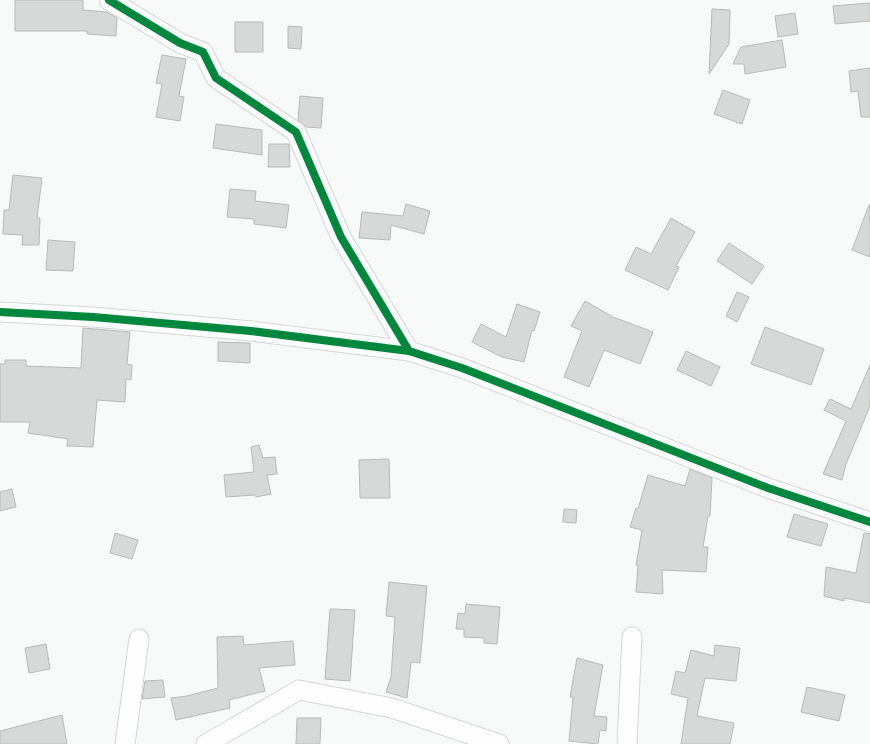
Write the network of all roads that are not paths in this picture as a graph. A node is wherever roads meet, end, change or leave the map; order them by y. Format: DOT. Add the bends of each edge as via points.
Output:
graph roads {
  1 [pos="109,0"];
  2 [pos="0,312"];
  3 [pos="410,350"];
  4 [pos="870,522"];
  5 [pos="632,637"];
  6 [pos="139,639"];
  7 [pos="459,738"];
  8 [pos="125,744"];
  9 [pos="206,744"];
  10 [pos="499,744"];
  11 [pos="627,744"];
  1 -- 3 [label="street" via="180,43 203,52 216,78 296,132 341,237"];
  2 -- 3 [label="street" via="93,316"];
  3 -- 4 [label="street" via="768,488"];
  5 -- 11 [label="street"];
  6 -- 8 [label="street"];
  7 -- 9 [label="street" via="392,708 299,690"];
  7 -- 10 [label="street"];
}
